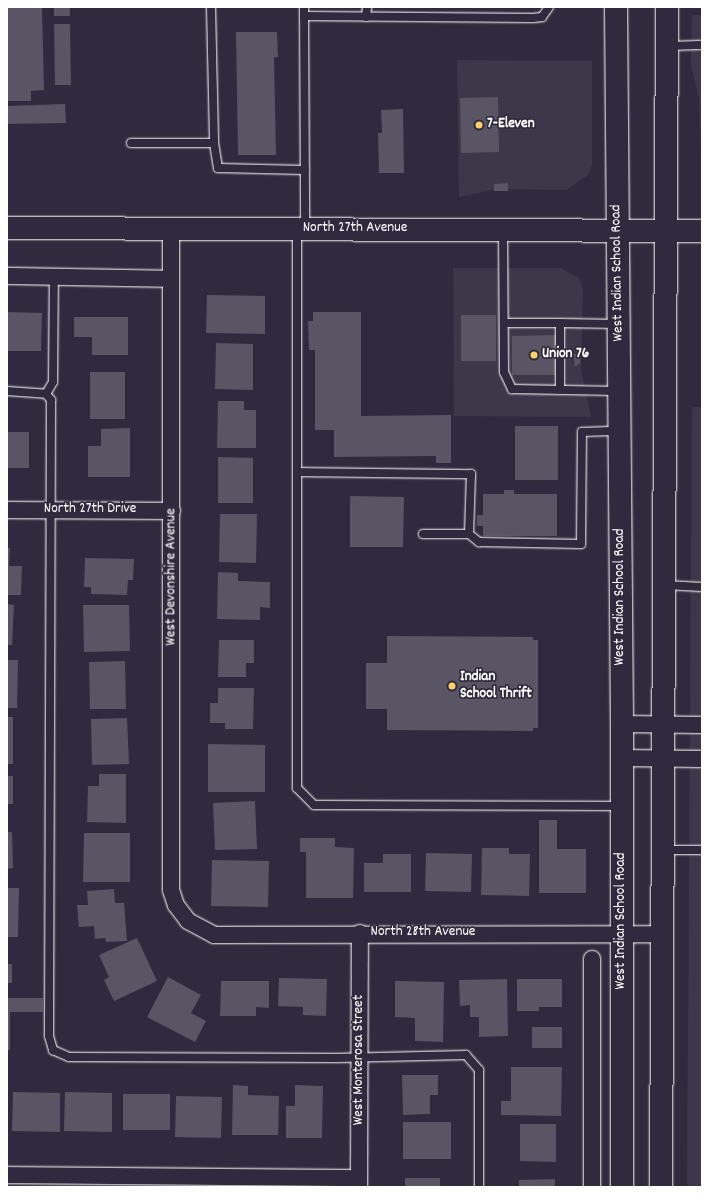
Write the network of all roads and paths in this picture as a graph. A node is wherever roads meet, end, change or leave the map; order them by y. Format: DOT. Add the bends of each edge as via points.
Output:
graph roads {
  1 [pos="211,7"];
  2 [pos="304,7"];
  3 [pos="366,7"];
  4 [pos="549,7"];
  5 [pos="616,7"];
  6 [pos="667,7"];
  7 [pos="304,16"];
  8 [pos="366,17"];
  9 [pos="702,45"];
  10 [pos="667,46"];
  11 [pos="131,143"];
  12 [pos="214,143"];
  13 [pos="305,170"];
  14 [pos="7,228"];
  15 [pos="172,228"];
  16 [pos="301,229"];
  17 [pos="502,230"];
  18 [pos="667,231"];
  19 [pos="702,231"];
  20 [pos="618,232"];
  21 [pos="7,276"];
  22 [pos="54,276"];
  23 [pos="171,279"];
  24 [pos="504,323"];
  25 [pos="560,323"];
  26 [pos="619,324"];
  27 [pos="560,390"];
  28 [pos="7,391"];
  29 [pos="620,391"];
  30 [pos="46,394"];
  31 [pos="620,431"];
  32 [pos="297,472"];
  33 [pos="7,510"];
  34 [pos="52,510"];
  35 [pos="172,511"];
  36 [pos="423,534"];
  37 [pos="469,534"];
  38 [pos="665,586"];
  39 [pos="702,587"];
  40 [pos="622,724"];
  41 [pos="664,725"];
  42 [pos="702,725"];
  43 [pos="622,758"];
  44 [pos="664,758"];
  45 [pos="702,759"];
  46 [pos="622,806"];
  47 [pos="663,850"];
  48 [pos="702,850"];
  49 [pos="188,921"];
  50 [pos="360,933"];
  51 [pos="622,934"];
  52 [pos="662,934"];
  53 [pos="592,959"];
  54 [pos="360,1057"];
  55 [pos="7,1175"];
  56 [pos="359,1182"];
  57 [pos="479,1187"];
  58 [pos="592,1187"];
  59 [pos="622,1187"];
  60 [pos="661,1187"];
  1 -- 12 [label="lane"];
  2 -- 7 [label="lane"];
  3 -- 8 [label="lane"];
  4 -- 8 [label="lane" via="542,17 533,18"];
  5 -- 20 [label="main road, West Indian School Road"];
  6 -- 10 [label="main road"];
  7 -- 8 [label="lane"];
  7 -- 13 [label="lane"];
  9 -- 10 [label="lane"];
  10 -- 18 [label="main road"];
  11 -- 12 [label="lane"];
  12 -- 13 [label="lane" via="218,168"];
  13 -- 16 [label="lane"];
  14 -- 15 [label="main road, North 27th Avenue"];
  15 -- 16 [label="main road, North 27th Avenue"];
  15 -- 23 [label="street, West Devonshire Avenue"];
  16 -- 17 [label="main road, North 27th Avenue"];
  16 -- 32 [label="lane"];
  17 -- 20 [label="main road, North 27th Avenue"];
  17 -- 24 [label="lane"];
  18 -- 19 [label="main road, North 27th Avenue"];
  18 -- 20 [label="main road, North 27th Avenue"];
  18 -- 38 [label="main road"];
  20 -- 26 [label="main road, West Indian School Road"];
  21 -- 22 [label="street"];
  22 -- 23 [label="street"];
  22 -- 30 [label="lane" via="53,382"];
  23 -- 35 [label="street, West Devonshire Avenue"];
  24 -- 25 [label="lane"];
  24 -- 27 [label="lane" via="504,372 512,389"];
  25 -- 26 [label="lane"];
  25 -- 27 [label="lane"];
  26 -- 29 [label="main road, West Indian School Road"];
  27 -- 29 [label="lane"];
  28 -- 30 [label="lane"];
  29 -- 31 [label="main road, West Indian School Road"];
  30 -- 34 [label="lane" via="51,400"];
  31 -- 37 [label="lane" via="582,432 581,544 479,542"];
  31 -- 40 [label="main road, West Indian School Road"];
  32 -- 37 [label="lane" via="471,474"];
  32 -- 46 [label="lane" via="297,788 314,805"];
  33 -- 34 [label="street, North 27th Drive"];
  34 -- 35 [label="street, North 27th Drive"];
  34 -- 54 [label="lane" via="49,1036 52,1050 69,1057"];
  35 -- 49 [label="street, West Devonshire Avenue" via="171,890 176,905"];
  36 -- 37 [label="lane"];
  38 -- 39 [label="lane"];
  38 -- 41 [label="main road"];
  40 -- 41 [label="street"];
  40 -- 43 [label="main road, West Indian School Road"];
  41 -- 42 [label="street"];
  41 -- 44 [label="main road"];
  43 -- 44 [label="street"];
  43 -- 46 [label="main road, West Indian School Road"];
  44 -- 45 [label="street"];
  44 -- 47 [label="main road"];
  46 -- 51 [label="main road, West Indian School Road"];
  47 -- 48 [label="lane"];
  47 -- 52 [label="main road"];
  49 -- 50 [label="street, North 28th Avenue" via="214,935"];
  50 -- 51 [label="street, North 28th Avenue"];
  50 -- 54 [label="street, West Monterosa Street"];
  51 -- 52 [label="street, North 28th Avenue"];
  51 -- 59 [label="main road, West Indian School Road"];
  52 -- 60 [label="main road"];
  53 -- 58 [label="street, West Indian School Road"];
  54 -- 56 [label="street, West Monterosa Street"];
  54 -- 57 [label="lane" via="466,1055 479,1070"];
  55 -- 56 [label="street"];
}
